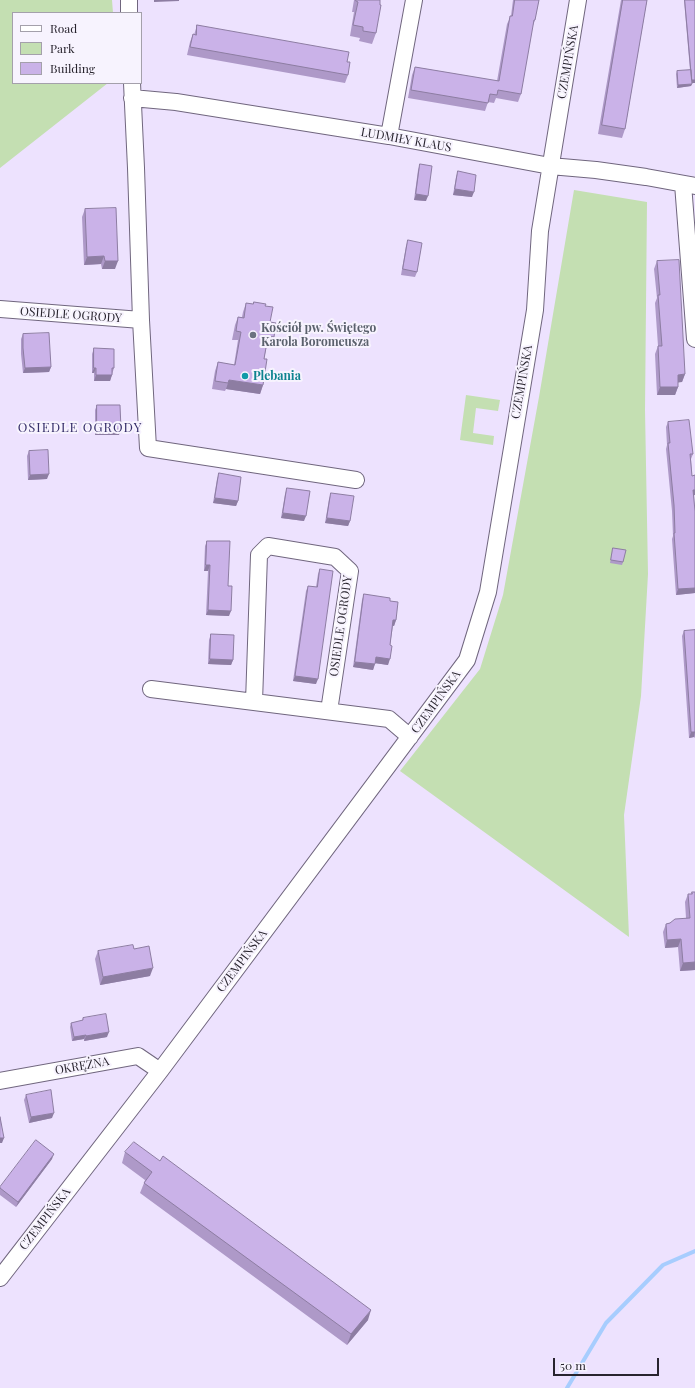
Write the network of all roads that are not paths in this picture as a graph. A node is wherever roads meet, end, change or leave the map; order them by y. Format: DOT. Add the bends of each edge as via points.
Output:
graph roads {
  1 [pos="129,0"];
  2 [pos="414,0"];
  3 [pos="578,0"];
  4 [pos="129,12"];
  5 [pos="132,91"];
  6 [pos="389,136"];
  7 [pos="550,166"];
  8 [pos="689,185"];
  9 [pos="0,309"];
  10 [pos="141,320"];
  11 [pos="695,339"];
  12 [pos="356,480"];
  13 [pos="151,689"];
  14 [pos="254,702"];
  15 [pos="329,712"];
  16 [pos="410,737"];
  17 [pos="160,1071"];
  18 [pos="0,1081"];
  19 [pos="1,1274"];
  1 -- 4 [label="street"];
  2 -- 6 [label="street"];
  3 -- 7 [label="street, CZEMPIŃSKA"];
  5 -- 6 [label="street, LUDMIŁY KLAUS" via="176,102"];
  5 -- 10 [label="street"];
  6 -- 7 [label="street, LUDMIŁY KLAUS"];
  7 -- 8 [label="street, LUDMIŁY KLAUS" via="596,170"];
  7 -- 16 [label="street, CZEMPIŃSKA" via="540,231 535,310 488,592 467,660"];
  8 -- 11 [label="street"];
  9 -- 10 [label="street, OSIEDLE OGRODY"];
  10 -- 12 [label="street" via="148,448"];
  13 -- 14 [label="street"];
  14 -- 15 [label="street"];
  14 -- 15 [label="street, OSIEDLE OGRODY" via="259,555 268,546 335,557 350,571"];
  15 -- 16 [label="street" via="389,719"];
  16 -- 17 [label="street, CZEMPIŃSKA"];
  17 -- 18 [label="street, OKRĘŻNA" via="138,1056"];
  17 -- 19 [label="street, CZEMPIŃSKA"];
}
